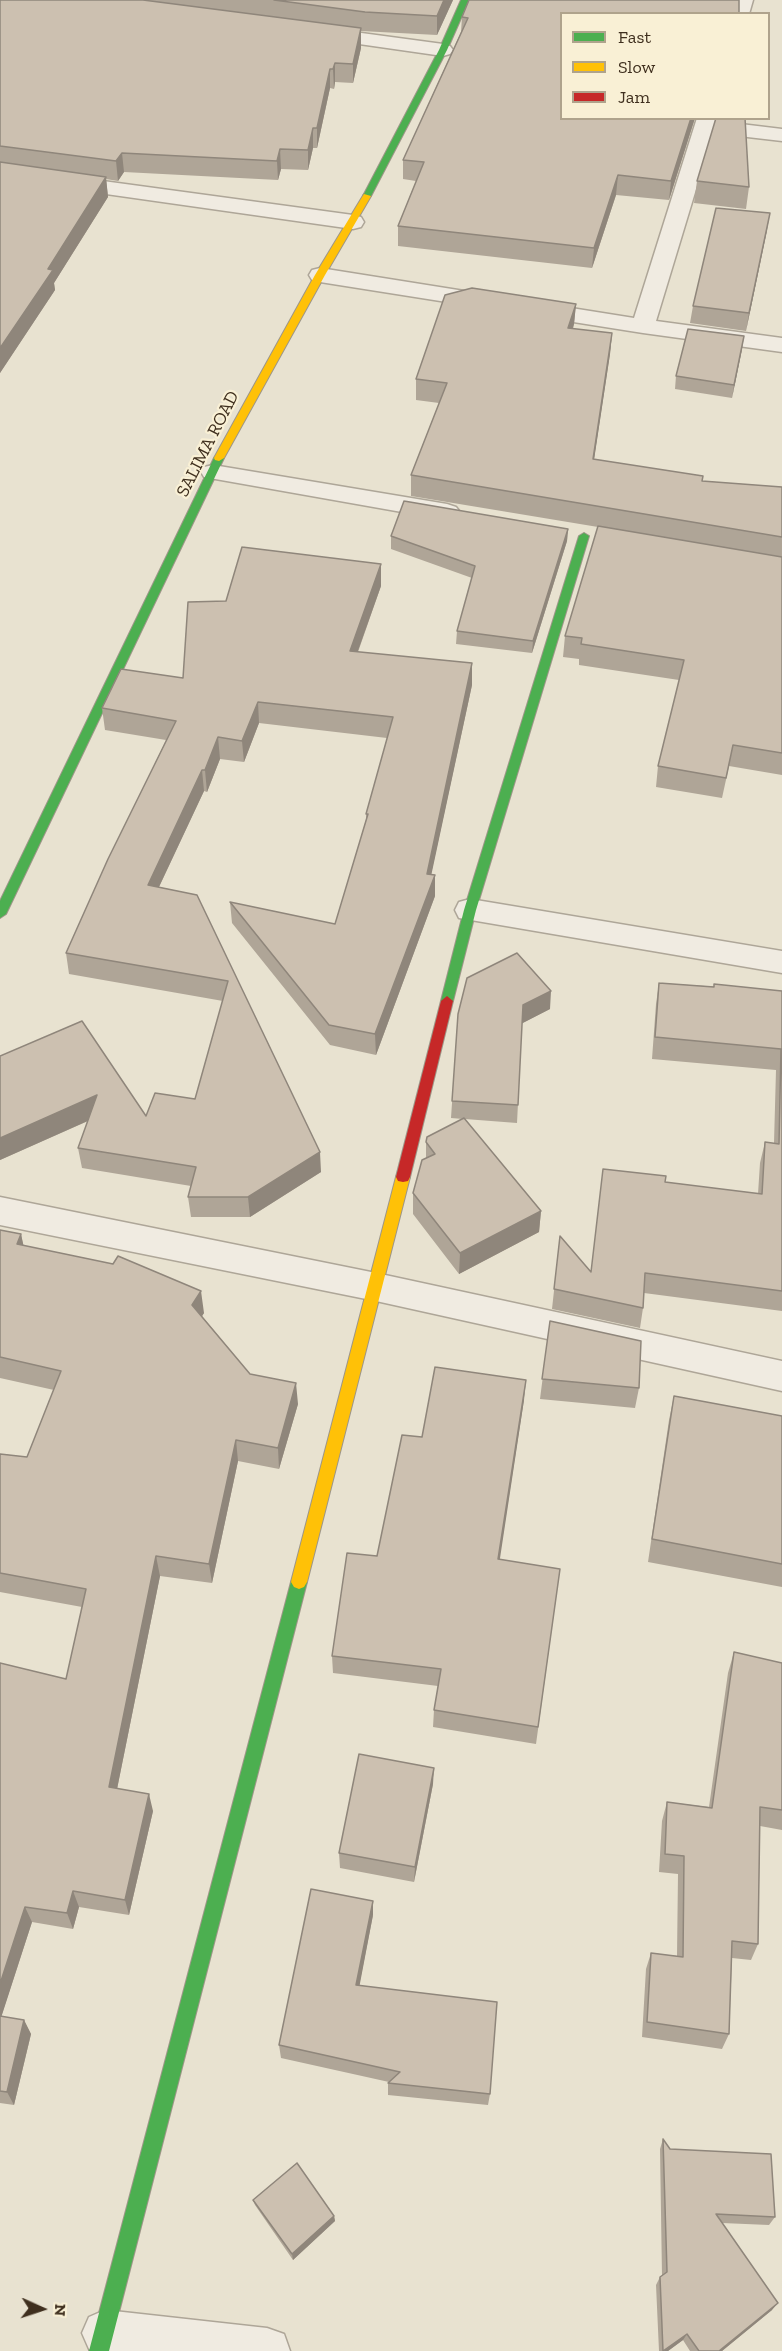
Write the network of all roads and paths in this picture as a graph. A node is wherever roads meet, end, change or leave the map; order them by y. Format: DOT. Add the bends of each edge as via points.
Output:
graph roads {
  1 [pos="465,0"];
  2 [pos="294,29"];
  3 [pos="443,50"];
  4 [pos="706,122"];
  5 [pos="782,135"];
  6 [pos="0,173"];
  7 [pos="353,222"];
  8 [pos="320,275"];
  9 [pos="643,326"];
  10 [pos="782,345"];
  11 [pos="213,472"];
  12 [pos="468,516"];
  13 [pos="584,536"];
  14 [pos="470,910"];
  15 [pos="0,914"];
  16 [pos="782,962"];
  17 [pos="0,1211"];
  18 [pos="376,1287"];
  19 [pos="782,1376"];
  20 [pos="102,2342"];
  21 [pos="267,2351"];
  1 -- 3 [label="street, SALIMA ROAD"];
  2 -- 3 [label="street"];
  3 -- 7 [label="street, SALIMA ROAD"];
  4 -- 5 [label="street"];
  4 -- 9 [label="street"];
  6 -- 7 [label="street"];
  7 -- 8 [label="street, SALIMA ROAD"];
  8 -- 9 [label="street"];
  8 -- 11 [label="street, SALIMA ROAD"];
  9 -- 10 [label="street"];
  11 -- 12 [label="street"];
  11 -- 15 [label="street, SALIMA ROAD"];
  13 -- 14 [label="street"];
  14 -- 16 [label="street"];
  14 -- 18 [label="street"];
  17 -- 18 [label="street"];
  18 -- 19 [label="street"];
  18 -- 20 [label="street"];
  20 -- 21 [label="street"];
}
